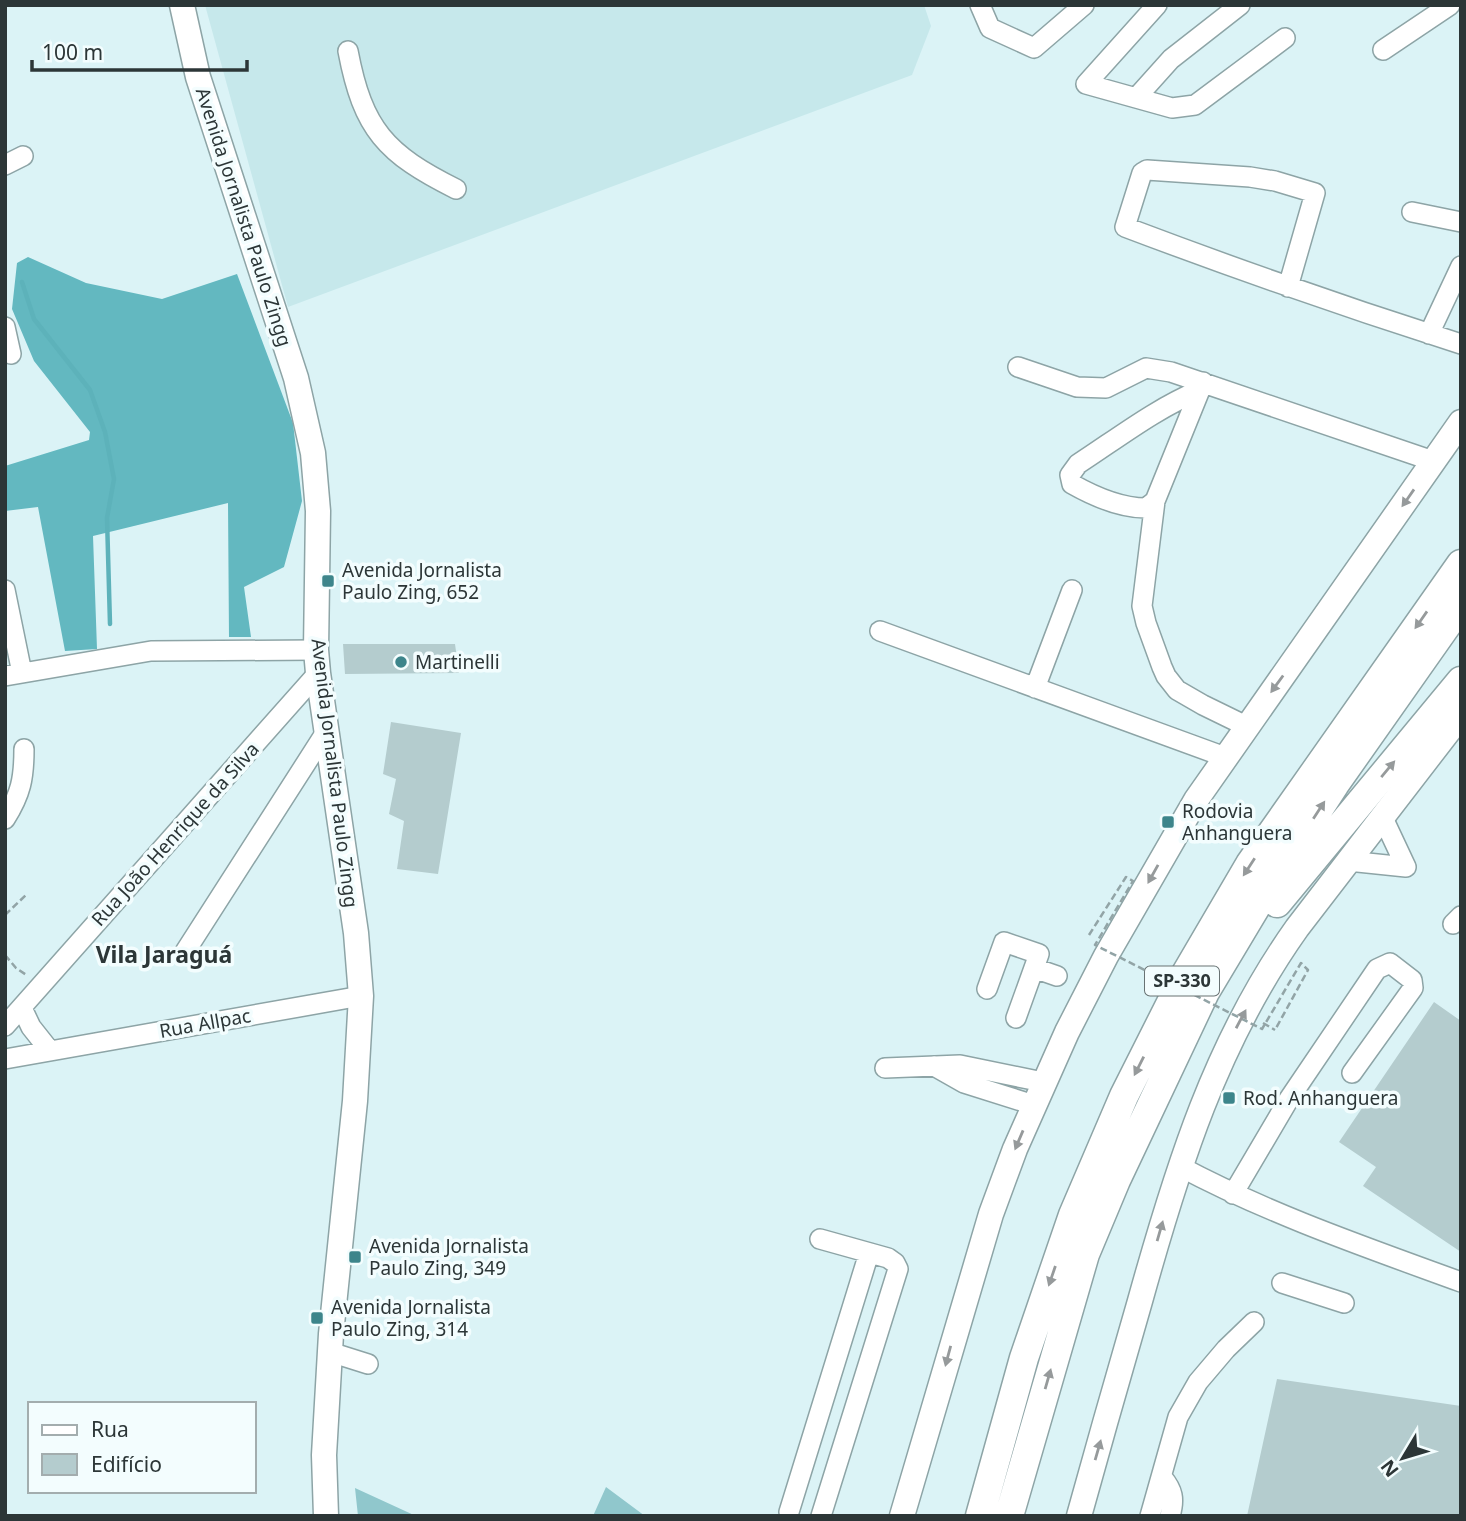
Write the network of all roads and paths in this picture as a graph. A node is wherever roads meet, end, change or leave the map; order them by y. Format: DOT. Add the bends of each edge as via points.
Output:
graph roads {
  1 [pos="182,5"];
  2 [pos="980,5"];
  3 [pos="1084,5"];
  4 [pos="1157,5"];
  5 [pos="1240,5"];
  6 [pos="1450,5"];
  7 [pos="1285,38"];
  8 [pos="1383,50"];
  9 [pos="348,51"];
  10 [pos="1136,98"];
  11 [pos="456,189"];
  12 [pos="1412,212"];
  13 [pos="1461,222"];
  14 [pos="1461,266"];
  15 [pos="1288,287"];
  16 [pos="5,327"];
  17 [pos="1429,334"];
  18 [pos="1461,344"];
  19 [pos="11,354"];
  20 [pos="1018,367"];
  21 [pos="1201,386"];
  22 [pos="1461,422"];
  23 [pos="1433,461"];
  24 [pos="1154,501"];
  25 [pos="1461,564"];
  26 [pos="5,590"];
  27 [pos="1072,590"];
  28 [pos="1461,605"];
  29 [pos="880,631"];
  30 [pos="317,662"];
  31 [pos="14,675"];
  32 [pos="1461,681"];
  33 [pos="1035,688"];
  34 [pos="1461,715"];
  35 [pos="1246,726"];
  36 [pos="326,732"];
  37 [pos="24,749"];
  38 [pos="1225,757"];
  39 [pos="1383,818"];
  40 [pos="5,819"];
  41 [pos="1348,861"];
  42 [pos="26,895"];
  43 [pos="5,915"];
  44 [pos="1089,935"];
  45 [pos="5,954"];
  46 [pos="183,955"];
  47 [pos="1034,968"];
  48 [pos="1057,976"];
  49 [pos="42,985"];
  50 [pos="987,989"];
  51 [pos="1205,992"];
  52 [pos="361,996"];
  53 [pos="22,1008"];
  54 [pos="1016,1018"];
  55 [pos="5,1026"];
  56 [pos="1275,1030"];
  57 [pos="50,1051"];
  58 [pos="5,1059"];
  59 [pos="884,1068"];
  60 [pos="1352,1073"];
  61 [pos="1039,1094"];
  62 [pos="1179,1166"];
  63 [pos="1233,1194"];
  64 [pos="820,1240"];
  65 [pos="869,1253"];
  66 [pos="1461,1282"];
  67 [pos="1282,1283"];
  68 [pos="1344,1303"];
  69 [pos="1254,1322"];
  70 [pos="330,1352"];
  71 [pos="368,1364"];
  72 [pos="999,1447"];
  73 [pos="1161,1477"];
  74 [pos="789,1512"];
  75 [pos="326,1516"];
  76 [pos="821,1516"];
  77 [pos="902,1516"];
  78 [pos="973,1516"];
  79 [pos="980,1516"];
  80 [pos="1009,1516"];
  81 [pos="1079,1516"];
  82 [pos="1150,1516"];
  83 [pos="1170,1516"];
  1 -- 30 [label="main road, Avenida Jornalista Paulo Zingg" via="198,77 296,378 313,453 318,512"];
  2 -- 3 [label="street" via="990,28 1034,48"];
  4 -- 10 [label="street" via="1086,85"];
  5 -- 10 [label="street" via="1171,59"];
  6 -- 8 [label="street"];
  7 -- 10 [label="street" via="1195,105 1172,108"];
  9 -- 11 [label="street" via="366,115 388,145 420,171"];
  12 -- 13 [label="street"];
  14 -- 17 [label="street"];
  15 -- 15 [label="street" via="1125,227 1142,173 1250,177 1315,193"];
  15 -- 17 [label="street"];
  16 -- 19 [label="street"];
  17 -- 18 [label="street"];
  20 -- 21 [label="street" via="1077,387 1106,388 1146,368 1171,372"];
  21 -- 23 [label="street"];
  21 -- 24 [label="street"];
  21 -- 24 [label="street" via="1078,464 1070,475 1072,484 1086,492 1131,508 1146,508"];
  22 -- 23 [label="main road"];
  23 -- 35 [label="main road, one-way"];
  24 -- 35 [label="street" via="1142,606 1166,677 1177,690"];
  25 -- 72 [label="highway, SP-330, one-way" via="1251,864 1185,975 1124,1096 1073,1216"];
  26 -- 31 [label="street"];
  27 -- 33 [label="street"];
  51 -- 28 [label="highway, SP-330, one-way" via="1335,784"];
  29 -- 33 [label="street"];
  30 -- 31 [label="street" via="151,652"];
  30 -- 36 [label="main road, Avenida Jornalista Paulo Zingg"];
  30 -- 49 [label="street, Rua João Henrique da Silva"];
  51 -- 32 [label="highway, one-way"];
  33 -- 38 [label="street"];
  34 -- 39 [label="main road"];
  35 -- 38 [label="main road"];
  36 -- 46 [label="street"];
  36 -- 52 [label="main road, Avenida Jornalista Paulo Zingg"];
  37 -- 40 [label="street" via="23,780"];
  38 -- 61 [label="main road, one-way" via="1173,837 1106,956"];
  39 -- 41 [label="main road"];
  39 -- 41 [label="street" via="1406,867"];
  62 -- 41 [label="main road, one-way" via="1212,1080 1262,982"];
  42 -- 43 [label="path"];
  44 -- 56 [label="path, bridge" via="1125,877 1133,881 1095,945 1262,1029 1301,963 1308,970"];
  45 -- 49 [label="path" via="16,968"];
  47 -- 48 [label="street"];
  47 -- 50 [label="street" via="1039,954 1004,942"];
  47 -- 54 [label="street"];
  49 -- 53 [label="street, Rua João Henrique da Silva"];
  80 -- 51 [label="highway, SP-330, one-way" via="1085,1254"];
  52 -- 57 [label="street, Rua Allpac"];
  52 -- 70 [label="main road, Avenida Jornalista Paulo Zingg"];
  53 -- 55 [label="street, Rua João Henrique da Silva"];
  53 -- 57 [label="street"];
  57 -- 58 [label="street, Rua Allpac"];
  59 -- 61 [label="street" via="960,1065"];
  60 -- 63 [label="street" via="1413,988 1412,980 1390,963 1377,969 1289,1099"];
  61 -- 77 [label="main road, one-way" via="991,1214"];
  62 -- 63 [label="street"];
  81 -- 62 [label="main road, one-way"];
  63 -- 66 [label="street" via="1319,1231"];
  64 -- 65 [label="street"];
  65 -- 74 [label="street"];
  65 -- 76 [label="street" via="892,1260 898,1269"];
  67 -- 68 [label="street"];
  69 -- 73 [label="street" via="1198,1382 1178,1417"];
  70 -- 71 [label="street"];
  70 -- 75 [label="main road, Avenida Jornalista Paulo Zingg"];
  72 -- 78 [label="highway"];
  72 -- 79 [label="highway, SP-330"];
  73 -- 82 [label="street"];
  73 -- 83 [label="street" via="1173,1495"];
}
